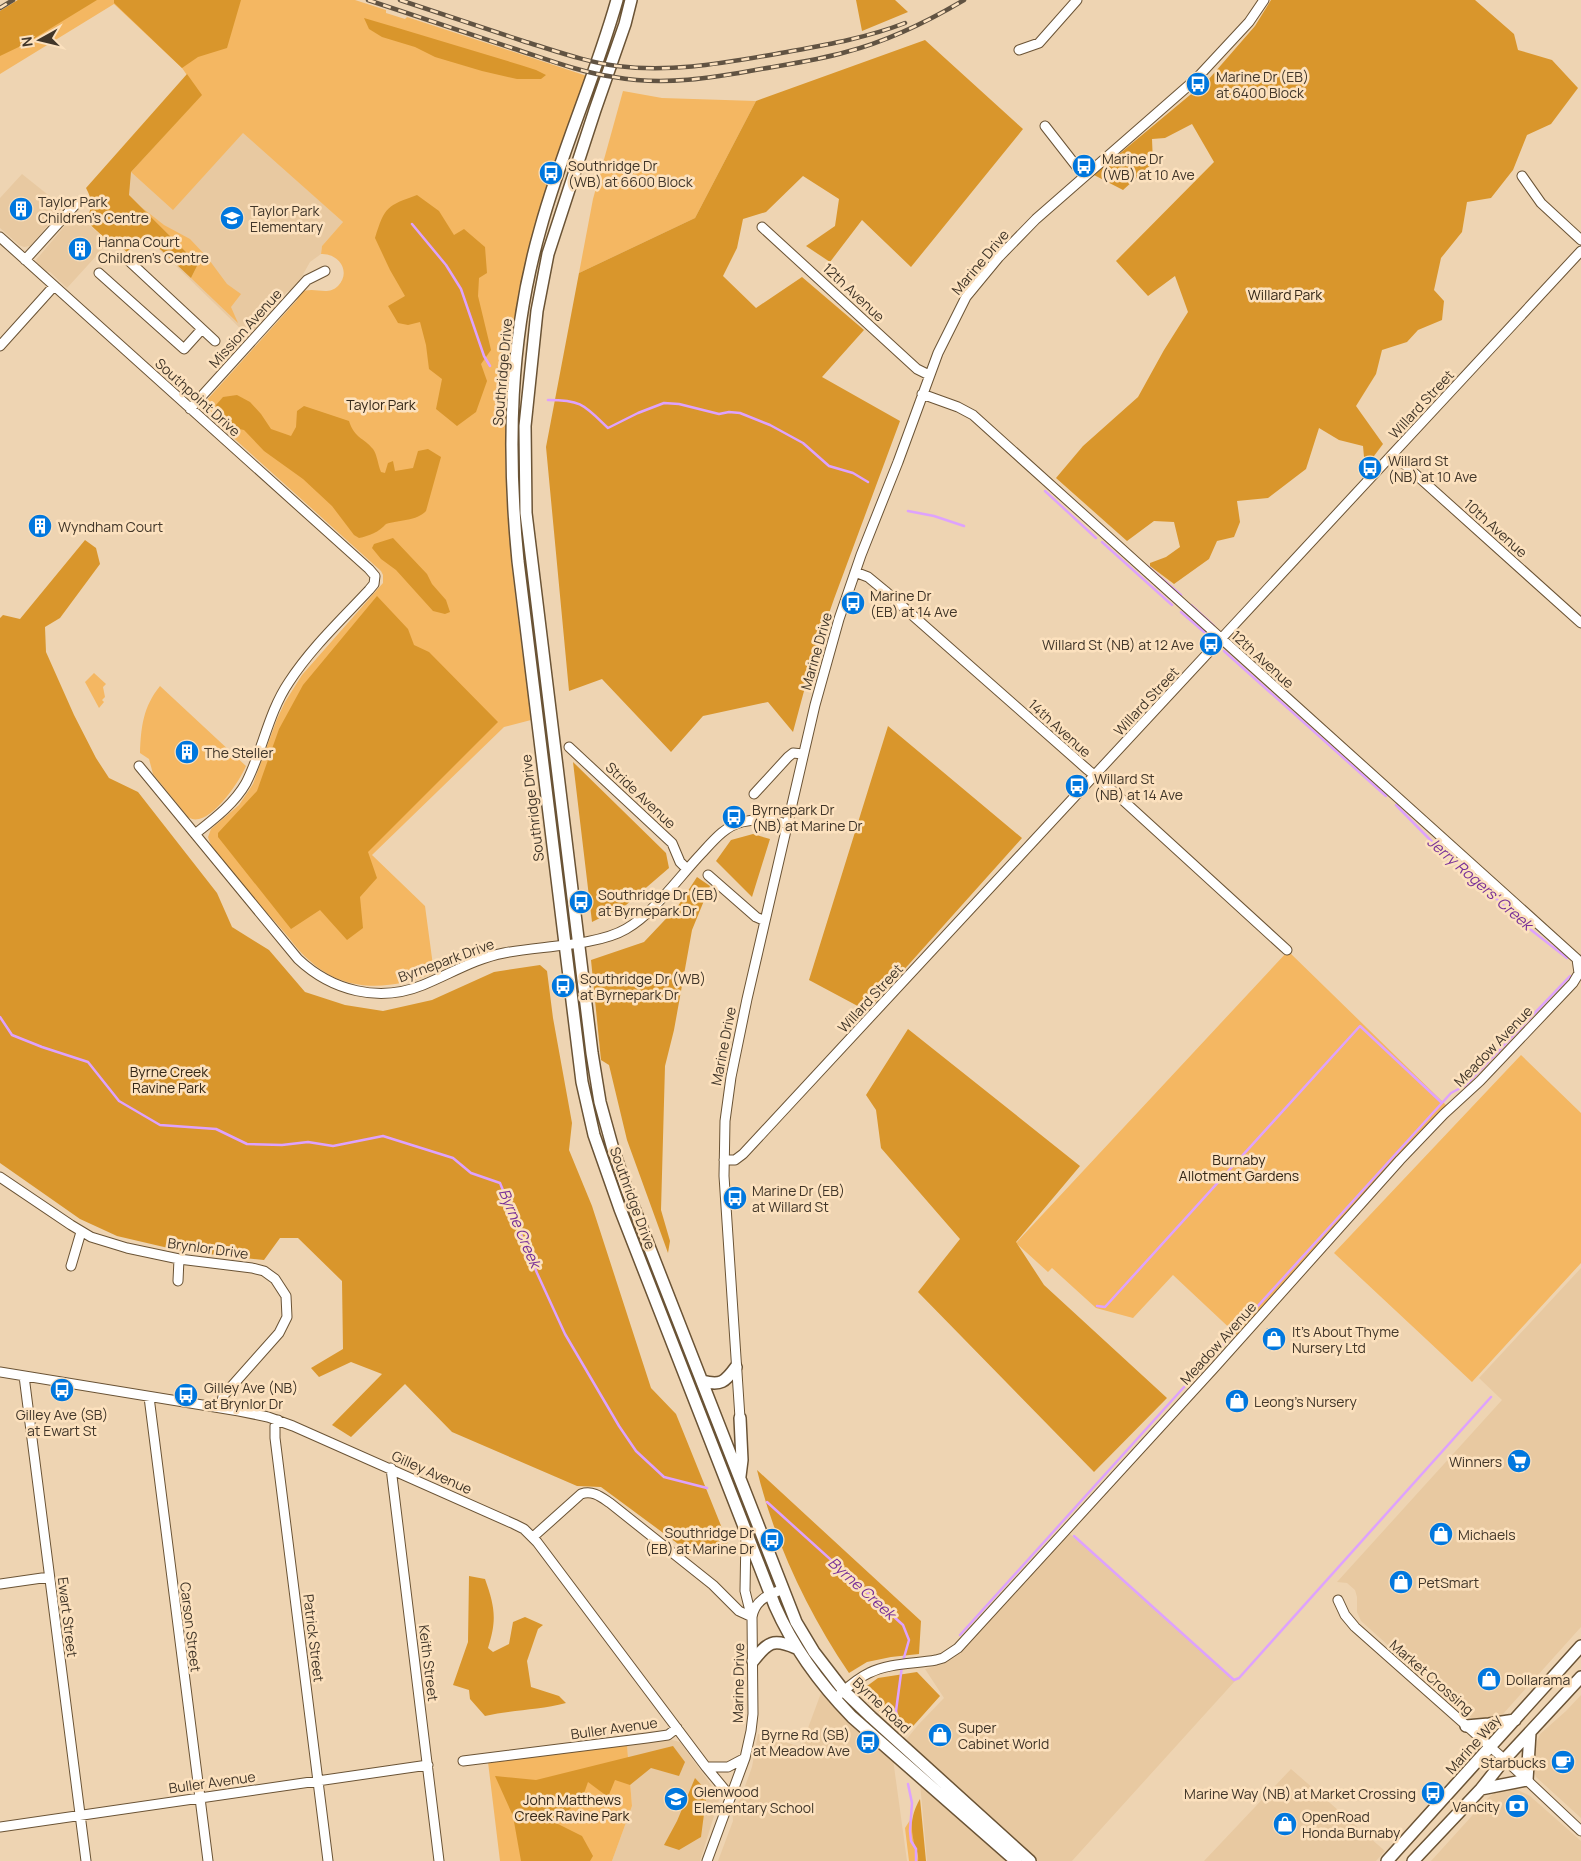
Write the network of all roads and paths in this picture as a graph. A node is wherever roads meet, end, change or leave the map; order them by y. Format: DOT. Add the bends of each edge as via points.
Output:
graph roads {
  1 [pos="617,0"];
  2 [pos="631,0"];
  3 [pos="1077,0"];
  4 [pos="1264,0"];
  5 [pos="1020,50"];
  6 [pos="1045,126"];
  7 [pos="1084,176"];
  8 [pos="1522,176"];
  9 [pos="75,205"];
  10 [pos="762,226"];
  11 [pos="0,237"];
  12 [pos="1581,240"];
  13 [pos="1581,251"];
  14 [pos="25,260"];
  15 [pos="129,261"];
  16 [pos="325,271"];
  17 [pos="99,272"];
  18 [pos="54,286"];
  19 [pos="202,329"];
  20 [pos="215,341"];
  21 [pos="0,346"];
  22 [pos="929,375"];
  23 [pos="922,394"];
  24 [pos="190,409"];
  25 [pos="1393,454"];
  26 [pos="855,572"];
  27 [pos="1581,623"];
  28 [pos="1221,640"];
  29 [pos="569,747"];
  30 [pos="804,754"];
  31 [pos="139,766"];
  32 [pos="1095,776"];
  33 [pos="754,794"];
  34 [pos="787,824"];
  35 [pos="195,834"];
  36 [pos="687,869"];
  37 [pos="708,875"];
  38 [pos="765,921"];
  39 [pos="578,942"];
  40 [pos="564,945"];
  41 [pos="1287,950"];
  42 [pos="1579,957"];
  43 [pos="724,1160"];
  44 [pos="0,1178"];
  45 [pos="80,1232"];
  46 [pos="179,1260"];
  47 [pos="71,1266"];
  48 [pos="178,1281"];
  49 [pos="736,1367"];
  50 [pos="0,1372"];
  51 [pos="24,1376"];
  52 [pos="702,1381"];
  53 [pos="149,1396"];
  54 [pos="221,1408"];
  55 [pos="740,1418"];
  56 [pos="278,1420"];
  57 [pos="391,1468"];
  58 [pos="740,1478"];
  59 [pos="746,1532"];
  60 [pos="532,1537"];
  61 [pos="49,1577"];
  62 [pos="0,1584"];
  63 [pos="783,1589"];
  64 [pos="771,1594"];
  65 [pos="1338,1600"];
  66 [pos="752,1617"];
  67 [pos="1581,1646"];
  68 [pos="796,1648"];
  69 [pos="753,1661"];
  70 [pos="1581,1677"];
  71 [pos="844,1690"];
  72 [pos="834,1698"];
  73 [pos="1515,1720"];
  74 [pos="1466,1726"];
  75 [pos="677,1728"];
  76 [pos="1530,1734"];
  77 [pos="1490,1747"];
  78 [pos="745,1758"];
  79 [pos="1504,1760"];
  80 [pos="463,1761"];
  81 [pos="428,1765"];
  82 [pos="706,1767"];
  83 [pos="319,1780"];
  84 [pos="1527,1780"];
  85 [pos="1481,1789"];
  86 [pos="730,1796"];
  87 [pos="200,1798"];
  88 [pos="80,1815"];
  89 [pos="0,1827"];
  90 [pos="1581,1831"];
  91 [pos="86,1861"];
  92 [pos="208,1861"];
  93 [pos="328,1861"];
  94 [pos="439,1861"];
  95 [pos="707,1861"];
  96 [pos="1016,1861"];
  97 [pos="1030,1861"];
  98 [pos="1387,1861"];
  99 [pos="1413,1861"];
  1 -- 40 [label="main road, Southridge Drive" via="539,231 521,318 512,387 513,510"];
  2 -- 39 [label="main road, Southridge Drive" via="626,24 548,254 536,311 524,426 526,514"];
  3 -- 5 [label="street" via="1040,43"];
  4 -- 7 [label="street, Marine Drive" via="1249,22 1196,79"];
  6 -- 7 [label="street"];
  7 -- 22 [label="street, Marine Drive" via="1024,231 966,297"];
  8 -- 12 [label="street" via="1541,203"];
  9 -- 14 [label="street"];
  10 -- 22 [label="street, 12th Avenue" via="917,369"];
  11 -- 14 [label="street, Southpoint Drive"];
  13 -- 25 [label="street, Willard Street"];
  14 -- 18 [label="street, Southpoint Drive"];
  15 -- 19 [label="street"];
  16 -- 24 [label="street, Mission Avenue" via="307,280"];
  17 -- 19 [label="street" via="184,349"];
  18 -- 21 [label="street"];
  18 -- 24 [label="street, Southpoint Drive"];
  19 -- 20 [label="street"];
  22 -- 23 [label="street, Marine Drive"];
  23 -- 26 [label="street, Marine Drive"];
  23 -- 28 [label="street, 12th Avenue" via="973,415"];
  24 -- 35 [label="street, Southpoint Drive" via="369,569 375,578 370,590 290,680 274,709 251,770 238,794"];
  25 -- 27 [label="street, 10th Avenue"];
  25 -- 28 [label="street, Willard Street"];
  26 -- 30 [label="street, Marine Drive" via="825,666"];
  26 -- 32 [label="street, 14th Avenue" via="868,577 885,591"];
  28 -- 32 [label="street, Willard Street"];
  28 -- 42 [label="street, 12th Avenue"];
  29 -- 36 [label="street, Stride Avenue" via="672,843 680,862"];
  30 -- 33 [label="street" via="788,757"];
  30 -- 34 [label="street, Marine Drive"];
  31 -- 35 [label="street, Byrnepark Drive"];
  32 -- 41 [label="street, 14th Avenue"];
  32 -- 43 [label="street, Willard Street" via="743,1154 735,1160"];
  34 -- 36 [label="street, Byrnepark Drive" via="762,819 735,824 714,839"];
  34 -- 38 [label="street, Marine Drive"];
  35 -- 40 [label="street, Byrnepark Drive" via="298,959 321,978 345,988 376,994 402,991 492,956"];
  36 -- 39 [label="street, Byrnepark Drive" via="641,919 625,930"];
  37 -- 38 [label="street" via="756,917"];
  38 -- 43 [label="street, Marine Drive" via="731,1077"];
  39 -- 40 [label="street, Byrnepark Drive"];
  39 -- 52 [label="main road, Southridge Drive" via="600,1102 613,1149"];
  40 -- 59 [label="main road, Southridge Drive" via="582,1082 594,1135"];
  42 -- 71 [label="street, Meadow Avenue" via="1579,973 1573,984 1400,1160 958,1648 943,1658 870,1672"];
  43 -- 49 [label="street, Marine Drive"];
  44 -- 45 [label="street, Brynlor Drive"];
  45 -- 46 [label="street, Brynlor Drive" via="119,1246"];
  45 -- 47 [label="street"];
  46 -- 48 [label="street"];
  46 -- 54 [label="street, Brynlor Drive" via="258,1269 275,1279 286,1296 288,1310 282,1328 223,1396"];
  49 -- 52 [label="main road" via="722,1382"];
  49 -- 55 [label="street, Marine Drive"];
  50 -- 51 [label="street, Gilley Avenue"];
  51 -- 53 [label="street, Gilley Avenue"];
  51 -- 61 [label="street, Ewart Street"];
  52 -- 58 [label="main road, Southridge Drive"];
  53 -- 54 [label="street, Gilley Avenue"];
  53 -- 87 [label="street, Carson Street"];
  54 -- 56 [label="street, Gilley Avenue"];
  55 -- 58 [label="main road"];
  56 -- 57 [label="street, Gilley Avenue"];
  56 -- 83 [label="street, Patrick Street" via="274,1426 275,1438"];
  57 -- 60 [label="street, Gilley Avenue" via="514,1524"];
  57 -- 81 [label="street, Keith Street"];
  58 -- 63 [label="main road, Southridge Drive"];
  59 -- 64 [label="main road, Southridge Drive"];
  59 -- 66 [label="street, Marine Drive" via="745,1591"];
  60 -- 66 [label="street" via="581,1494 591,1493 610,1503 706,1579 738,1611"];
  60 -- 75 [label="street, Gilley Avenue"];
  61 -- 62 [label="street"];
  61 -- 88 [label="street, Ewart Street"];
  63 -- 64 [label="street"];
  63 -- 71 [label="main road, Byrne Road" via="796,1622 814,1652"];
  64 -- 66 [label="street" via="754,1607"];
  64 -- 68 [label="main road, Byrne Road"];
  65 -- 74 [label="street, Market Crossing" via="1344,1615 1355,1627"];
  66 -- 69 [label="street, Marine Drive"];
  67 -- 73 [label="main road, Marine Way"];
  68 -- 69 [label="main road" via="782,1642 772,1643"];
  68 -- 72 [label="main road, Byrne Road"];
  69 -- 78 [label="street, Marine Drive" via="753,1714"];
  70 -- 76 [label="main road"];
  71 -- 72 [label="street, Meadow Avenue"];
  71 -- 97 [label="main road, Byrne Road"];
  72 -- 96 [label="main road, Byrne Road"];
  73 -- 74 [label="main road"];
  73 -- 77 [label="main road, Marine Way"];
  74 -- 77 [label="street, Market Crossing"];
  75 -- 80 [label="street, Buller Avenue" via="668,1735"];
  75 -- 82 [label="street, Gilley Avenue"];
  76 -- 79 [label="main road"];
  76 -- 84 [label="main road"];
  77 -- 79 [label="street, Market Crossing"];
  77 -- 98 [label="main road, Marine Way"];
  78 -- 82 [label="street" via="728,1767"];
  78 -- 86 [label="street, Marine Drive"];
  79 -- 84 [label="street, Market Crossing"];
  79 -- 85 [label="main road"];
  81 -- 83 [label="street, Buller Avenue"];
  81 -- 94 [label="street, Keith Street"];
  82 -- 86 [label="street, Gilley Avenue"];
  83 -- 87 [label="street, Buller Avenue"];
  83 -- 93 [label="street, Patrick Street"];
  84 -- 85 [label="main road"];
  84 -- 90 [label="street, Market Crossing"];
  85 -- 99 [label="main road"];
  86 -- 95 [label="street, Marine Drive"];
  87 -- 88 [label="street, Buller Avenue"];
  87 -- 92 [label="street, Carson Street"];
  88 -- 89 [label="street, Buller Avenue"];
  88 -- 91 [label="street, Ewart Street"];
}
